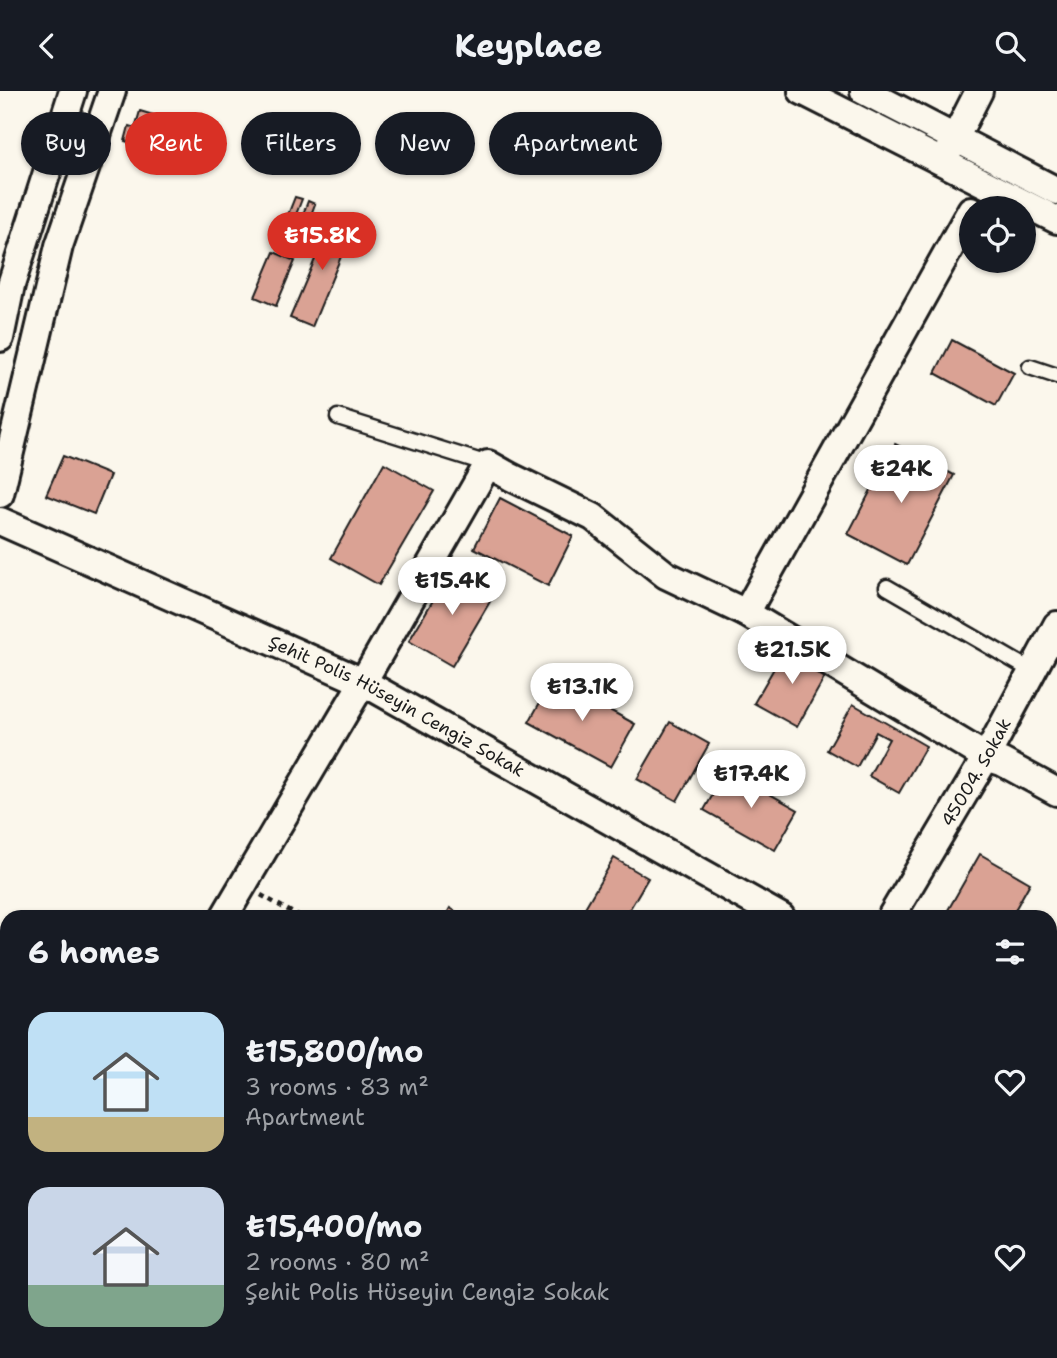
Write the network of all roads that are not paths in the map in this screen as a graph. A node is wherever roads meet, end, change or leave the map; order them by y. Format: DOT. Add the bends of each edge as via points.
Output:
graph roads {
  1 [pos="73,91"];
  2 [pos="112,91"];
  3 [pos="802,91"];
  4 [pos="864,91"];
  5 [pos="979,91"];
  6 [pos="955,138"];
  7 [pos="943,162"];
  8 [pos="986,184"];
  9 [pos="1057,191"];
  10 [pos="979,196"];
  11 [pos="1057,220"];
  12 [pos="959,232"];
  13 [pos="0,338"];
  14 [pos="1030,367"];
  15 [pos="1057,376"];
  16 [pos="338,417"];
  17 [pos="488,464"];
  18 [pos="0,494"];
  19 [pos="0,521"];
  20 [pos="887,587"];
  21 [pos="746,613"];
  22 [pos="1057,625"];
  23 [pos="1032,671"];
  24 [pos="363,683"];
  25 [pos="986,757"];
  26 [pos="1057,792"];
  27 [pos="228,910"];
  28 [pos="768,910"];
  29 [pos="895,910"];
  1 -- 13 [label="street" via="11,285"];
  2 -- 18 [label="street" via="59,246"];
  3 -- 7 [label="street"];
  4 -- 6 [label="street"];
  5 -- 6 [label="street"];
  6 -- 7 [label="street"];
  6 -- 9 [label="street"];
  7 -- 8 [label="street"];
  8 -- 10 [label="street"];
  8 -- 11 [label="street"];
  12 -- 21 [label="street"];
  14 -- 15 [label="lane"];
  16 -- 17 [label="lane"];
  17 -- 21 [label="street" via="593,517 666,575"];
  17 -- 24 [label="street"];
  19 -- 24 [label="street, Şehit Polis Hüseyin Cengiz Sokak"];
  20 -- 23 [label="lane"];
  21 -- 25 [label="street"];
  22 -- 23 [label="street, 45004. Sokak"];
  23 -- 25 [label="street, 45004. Sokak"];
  24 -- 27 [label="street"];
  24 -- 28 [label="street, Şehit Polis Hüseyin Cengiz Sokak"];
  25 -- 26 [label="street"];
  25 -- 29 [label="street, 45004. Sokak"];
}
